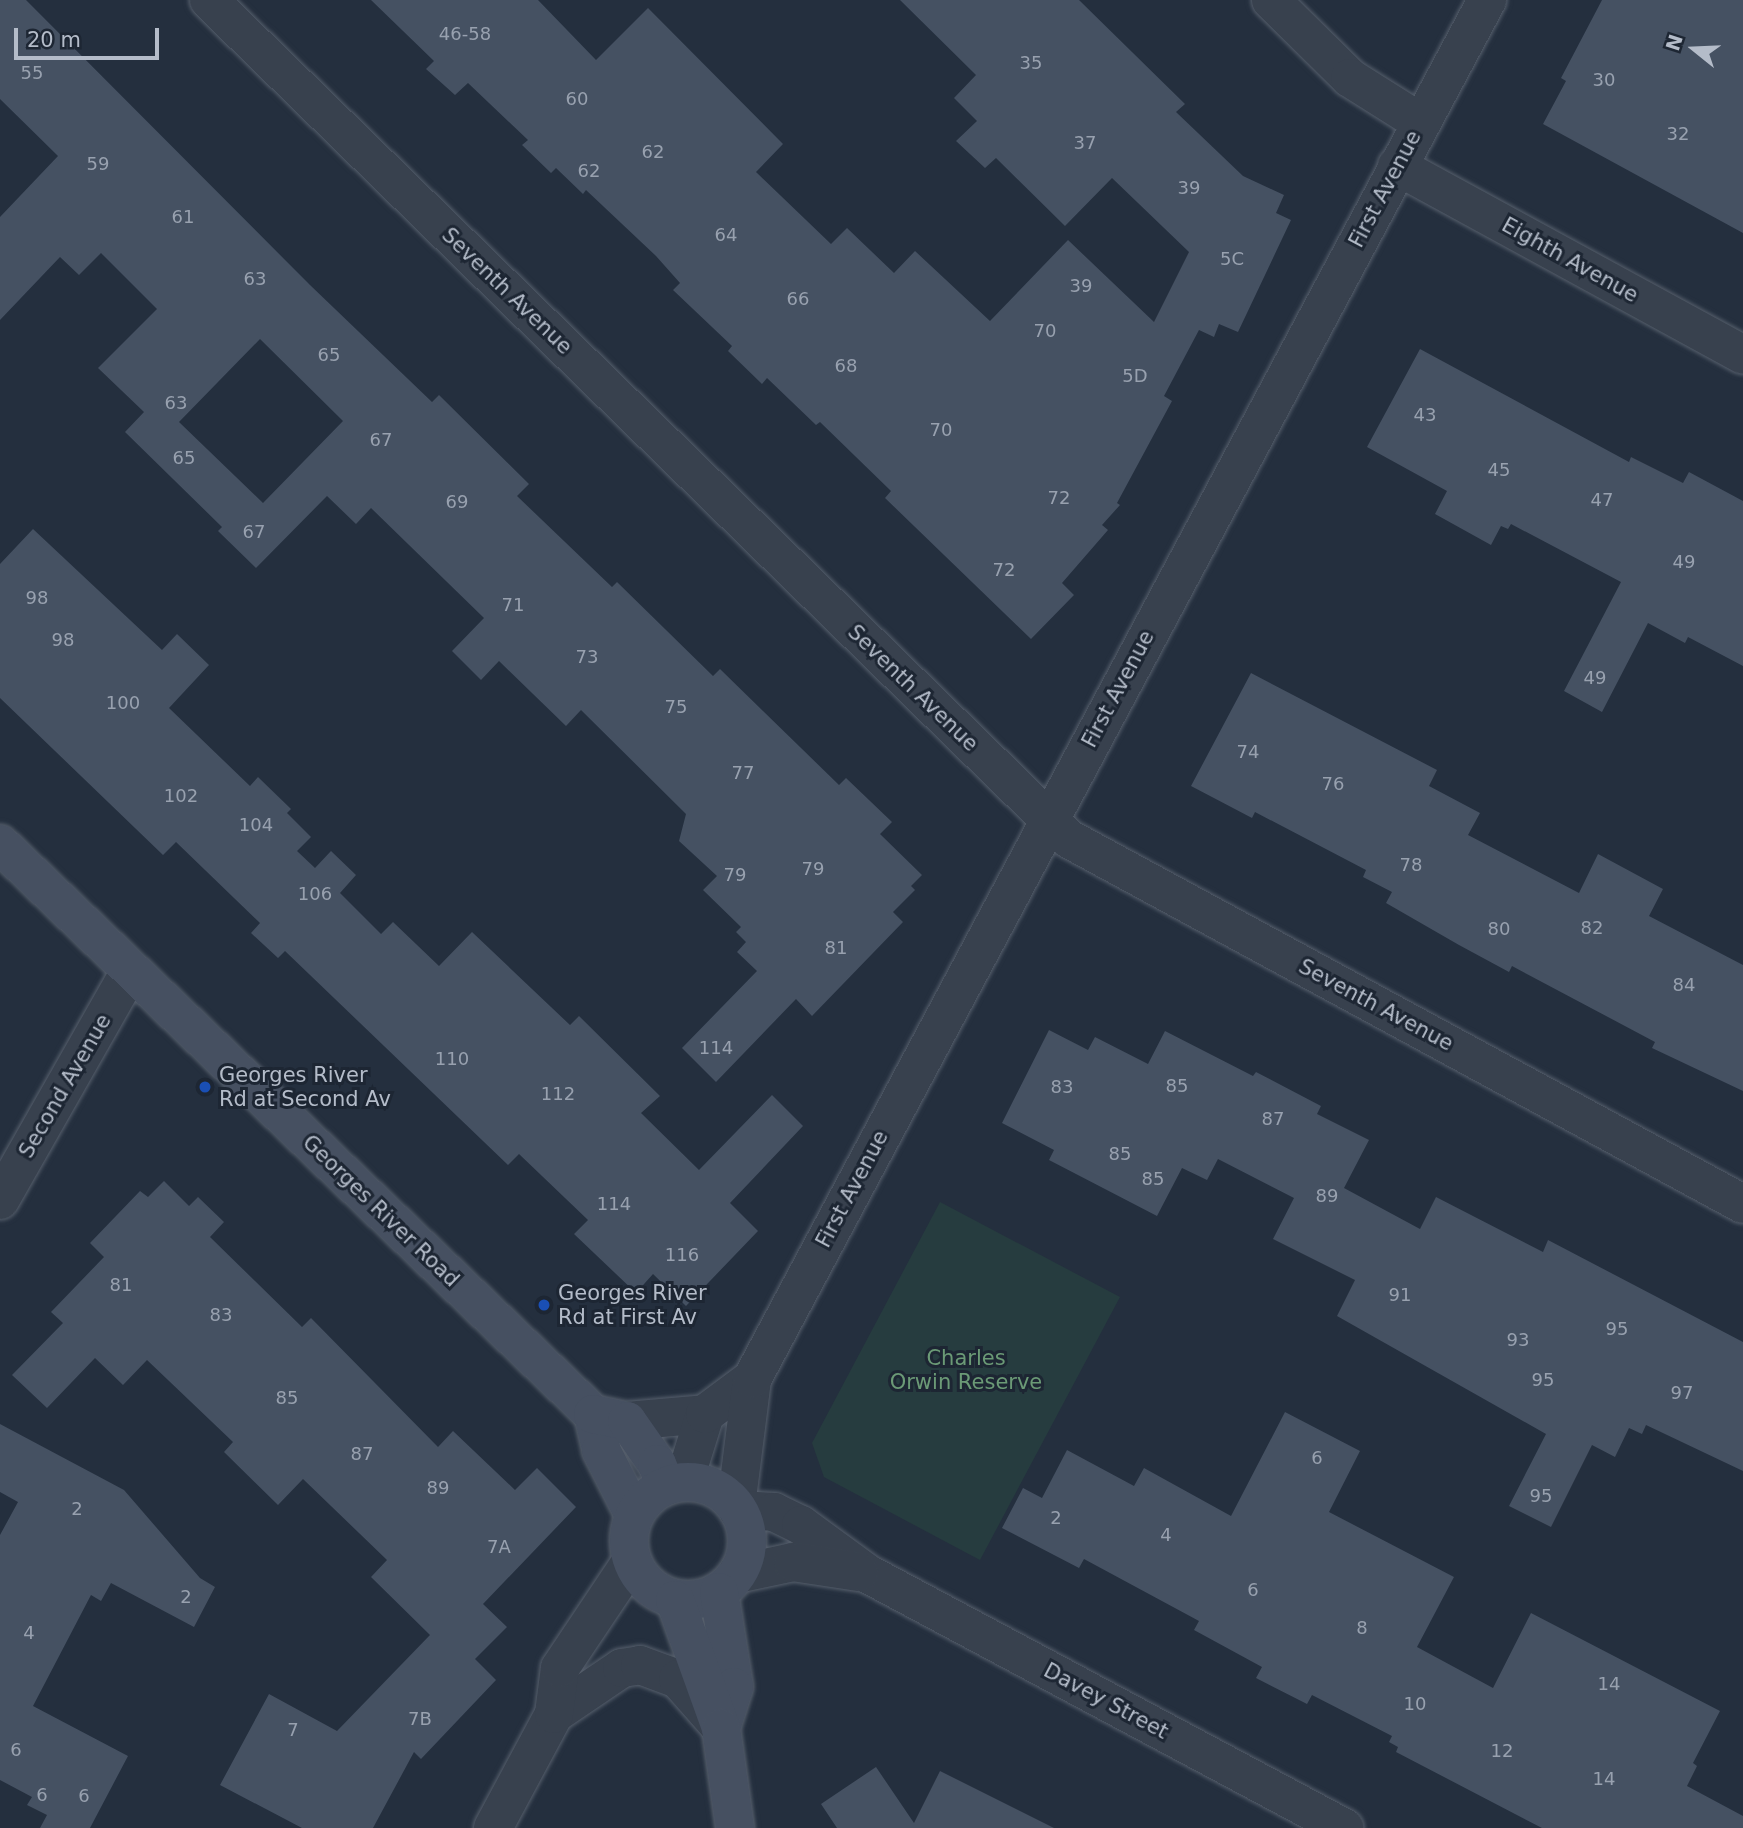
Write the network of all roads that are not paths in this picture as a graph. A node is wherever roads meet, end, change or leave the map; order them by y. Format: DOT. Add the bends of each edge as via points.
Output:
graph roads {
  1 [pos="209,0"];
  2 [pos="1271,0"];
  3 [pos="1487,0"];
  4 [pos="1420,122"];
  5 [pos="1397,166"];
  6 [pos="1743,355"];
  7 [pos="1047,821"];
  8 [pos="0,844"];
  9 [pos="130,971"];
  10 [pos="0,1200"];
  11 [pos="1743,1204"];
  12 [pos="752,1379"];
  13 [pos="705,1414"];
  14 [pos="610,1417"];
  15 [pos="675,1484"];
  16 [pos="737,1508"];
  17 [pos="634,1515"];
  18 [pos="631,1562"];
  19 [pos="868,1574"];
  20 [pos="728,1583"];
  21 [pos="675,1600"];
  22 [pos="554,1714"];
  23 [pos="721,1728"];
  24 [pos="494,1828"];
  25 [pos="735,1828"];
  26 [pos="1344,1828"];
  1 -- 7 [label="street, Seventh Avenue"];
  2 -- 4 [label="street" via="1350,78"];
  3 -- 4 [label="street, First Avenue"];
  4 -- 5 [label="street, First Avenue"];
  5 -- 6 [label="street, Eighth Avenue"];
  5 -- 7 [label="street, First Avenue"];
  7 -- 11 [label="street, Seventh Avenue" via="1069,839"];
  7 -- 12 [label="street, First Avenue"];
  8 -- 9 [label="street, Georges River Road"];
  9 -- 10 [label="street, Second Avenue"];
  9 -- 14 [label="street, Georges River Road"];
  12 -- 13 [label="street, First Avenue"];
  12 -- 16 [label="street, First Avenue"];
  13 -- 14 [label="street"];
  13 -- 15 [label="street"];
  14 -- 15 [label="street, Georges River Road"];
  14 -- 17 [label="street" via="601,1450"];
  15 -- 16 [label="street" via="714,1488"];
  15 -- 17 [label="street" via="653,1493"];
  16 -- 19 [label="street, Davey Street" via="774,1512 802,1525"];
  16 -- 20 [label="street" via="747,1549"];
  17 -- 18 [label="street" via="628,1538"];
  18 -- 21 [label="street" via="641,1579"];
  18 -- 22 [label="street" via="560,1668"];
  19 -- 20 [label="street, Davey Street" via="793,1562"];
  19 -- 26 [label="street, Davey Street"];
  20 -- 21 [label="street" via="705,1599"];
  20 -- 23 [label="street" via="734,1687"];
  21 -- 23 [label="street"];
  22 -- 23 [label="street" via="622,1668 640,1665 678,1679"];
  22 -- 24 [label="street"];
  23 -- 25 [label="street"];
}
